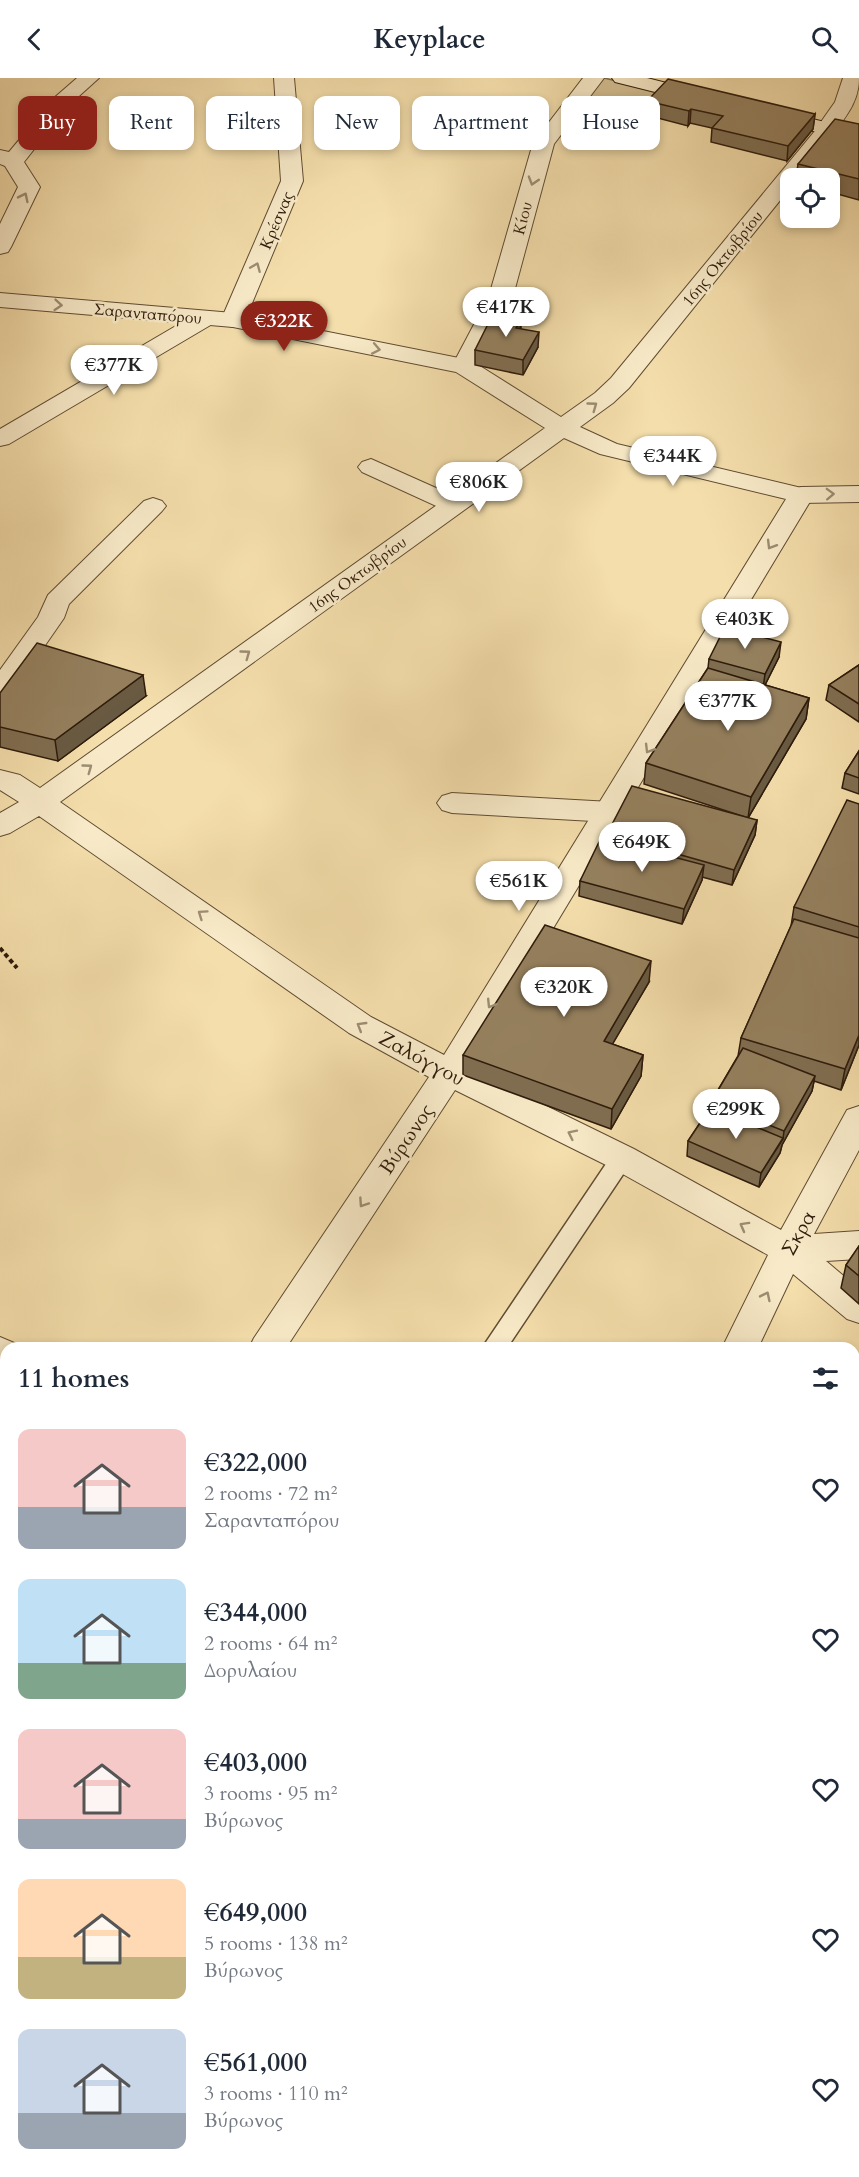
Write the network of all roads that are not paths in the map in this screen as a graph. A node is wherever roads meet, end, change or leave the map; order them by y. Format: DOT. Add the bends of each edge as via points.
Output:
graph roads {
  1 [pos="89,78"];
  2 [pos="284,78"];
  3 [pos="594,78"];
  4 [pos="622,78"];
  5 [pos="853,78"];
  6 [pos="723,103"];
  7 [pos="746,109"];
  8 [pos="827,129"];
  9 [pos="859,136"];
  10 [pos="7,159"];
  11 [pos="0,247"];
  12 [pos="0,300"];
  13 [pos="206,318"];
  14 [pos="233,320"];
  15 [pos="464,366"];
  16 [pos="562,428"];
  17 [pos="0,439"];
  18 [pos="371,467"];
  19 [pos="859,494"];
  20 [pos="801,495"];
  21 [pos="454,505"];
  22 [pos="153,506"];
  23 [pos="0,690"];
  24 [pos="0,780"];
  25 [pos="40,802"];
  26 [pos="452,803"];
  27 [pos="610,812"];
  28 [pos="0,826"];
  29 [pos="450,1073"];
  30 [pos="859,1119"];
  31 [pos="622,1158"];
  32 [pos="859,1245"];
  33 [pos="788,1250"];
  34 [pos="859,1253"];
  35 [pos="828,1282"];
  36 [pos="859,1309"];
  37 [pos="271,1342"];
  38 [pos="498,1342"];
  39 [pos="743,1342"];
  1 -- 10 [label="street"];
  14 -- 2 [label="street, Κρέσνας, one-way" via="292,181"];
  3 -- 15 [label="street, Κίου, one-way" via="544,143 501,296"];
  4 -- 6 [label="street"];
  5 -- 8 [label="street, 16ης Οκτωβρίου" via="845,102"];
  7 -- 8 [label="street"];
  8 -- 9 [label="street"];
  16 -- 8 [label="street, 16ης Οκτωβρίου, one-way" via="620,383"];
  11 -- 10 [label="street, one-way" via="29,187"];
  12 -- 13 [label="street, Σαρανταπόρου, one-way"];
  13 -- 14 [label="street, Σαρανταπόρου"];
  13 -- 17 [label="street"];
  14 -- 15 [label="street, Σαρανταπόρου, one-way"];
  15 -- 16 [label="street, Σαρανταπόρου"];
  16 -- 20 [label="street, Σαρανταπόρου" via="609,449"];
  16 -- 21 [label="street, 16ης Οκτωβρίου"];
  18 -- 21 [label="street"];
  20 -- 19 [label="street, Σαρανταπόρου, one-way"];
  20 -- 27 [label="street, Βύρωνος, one-way"];
  25 -- 21 [label="street, 16ης Οκτωβρίου, one-way"];
  22 -- 23 [label="street" via="57,601 51,618"];
  24 -- 25 [label="street, Ζαλόγγου" via="10,782"];
  25 -- 28 [label="street, 16ης Οκτωβρίου"];
  29 -- 25 [label="street, Ζαλόγγου, one-way" via="360,1025"];
  26 -- 27 [label="street"];
  27 -- 29 [label="street, Βύρωνος, one-way"];
  31 -- 29 [label="street, Ζαλόγγου, one-way"];
  29 -- 37 [label="street, Βύρωνος, one-way"];
  30 -- 33 [label="street, Σκρα"];
  33 -- 31 [label="street, Ζαλόγγου, one-way"];
  31 -- 38 [label="lane"];
  32 -- 33 [label="street"];
  33 -- 35 [label="street, Ζαλόγγου"];
  39 -- 33 [label="street, Σκρα, one-way"];
  34 -- 35 [label="street"];
  35 -- 36 [label="street, Ζαλόγγου"];
}
